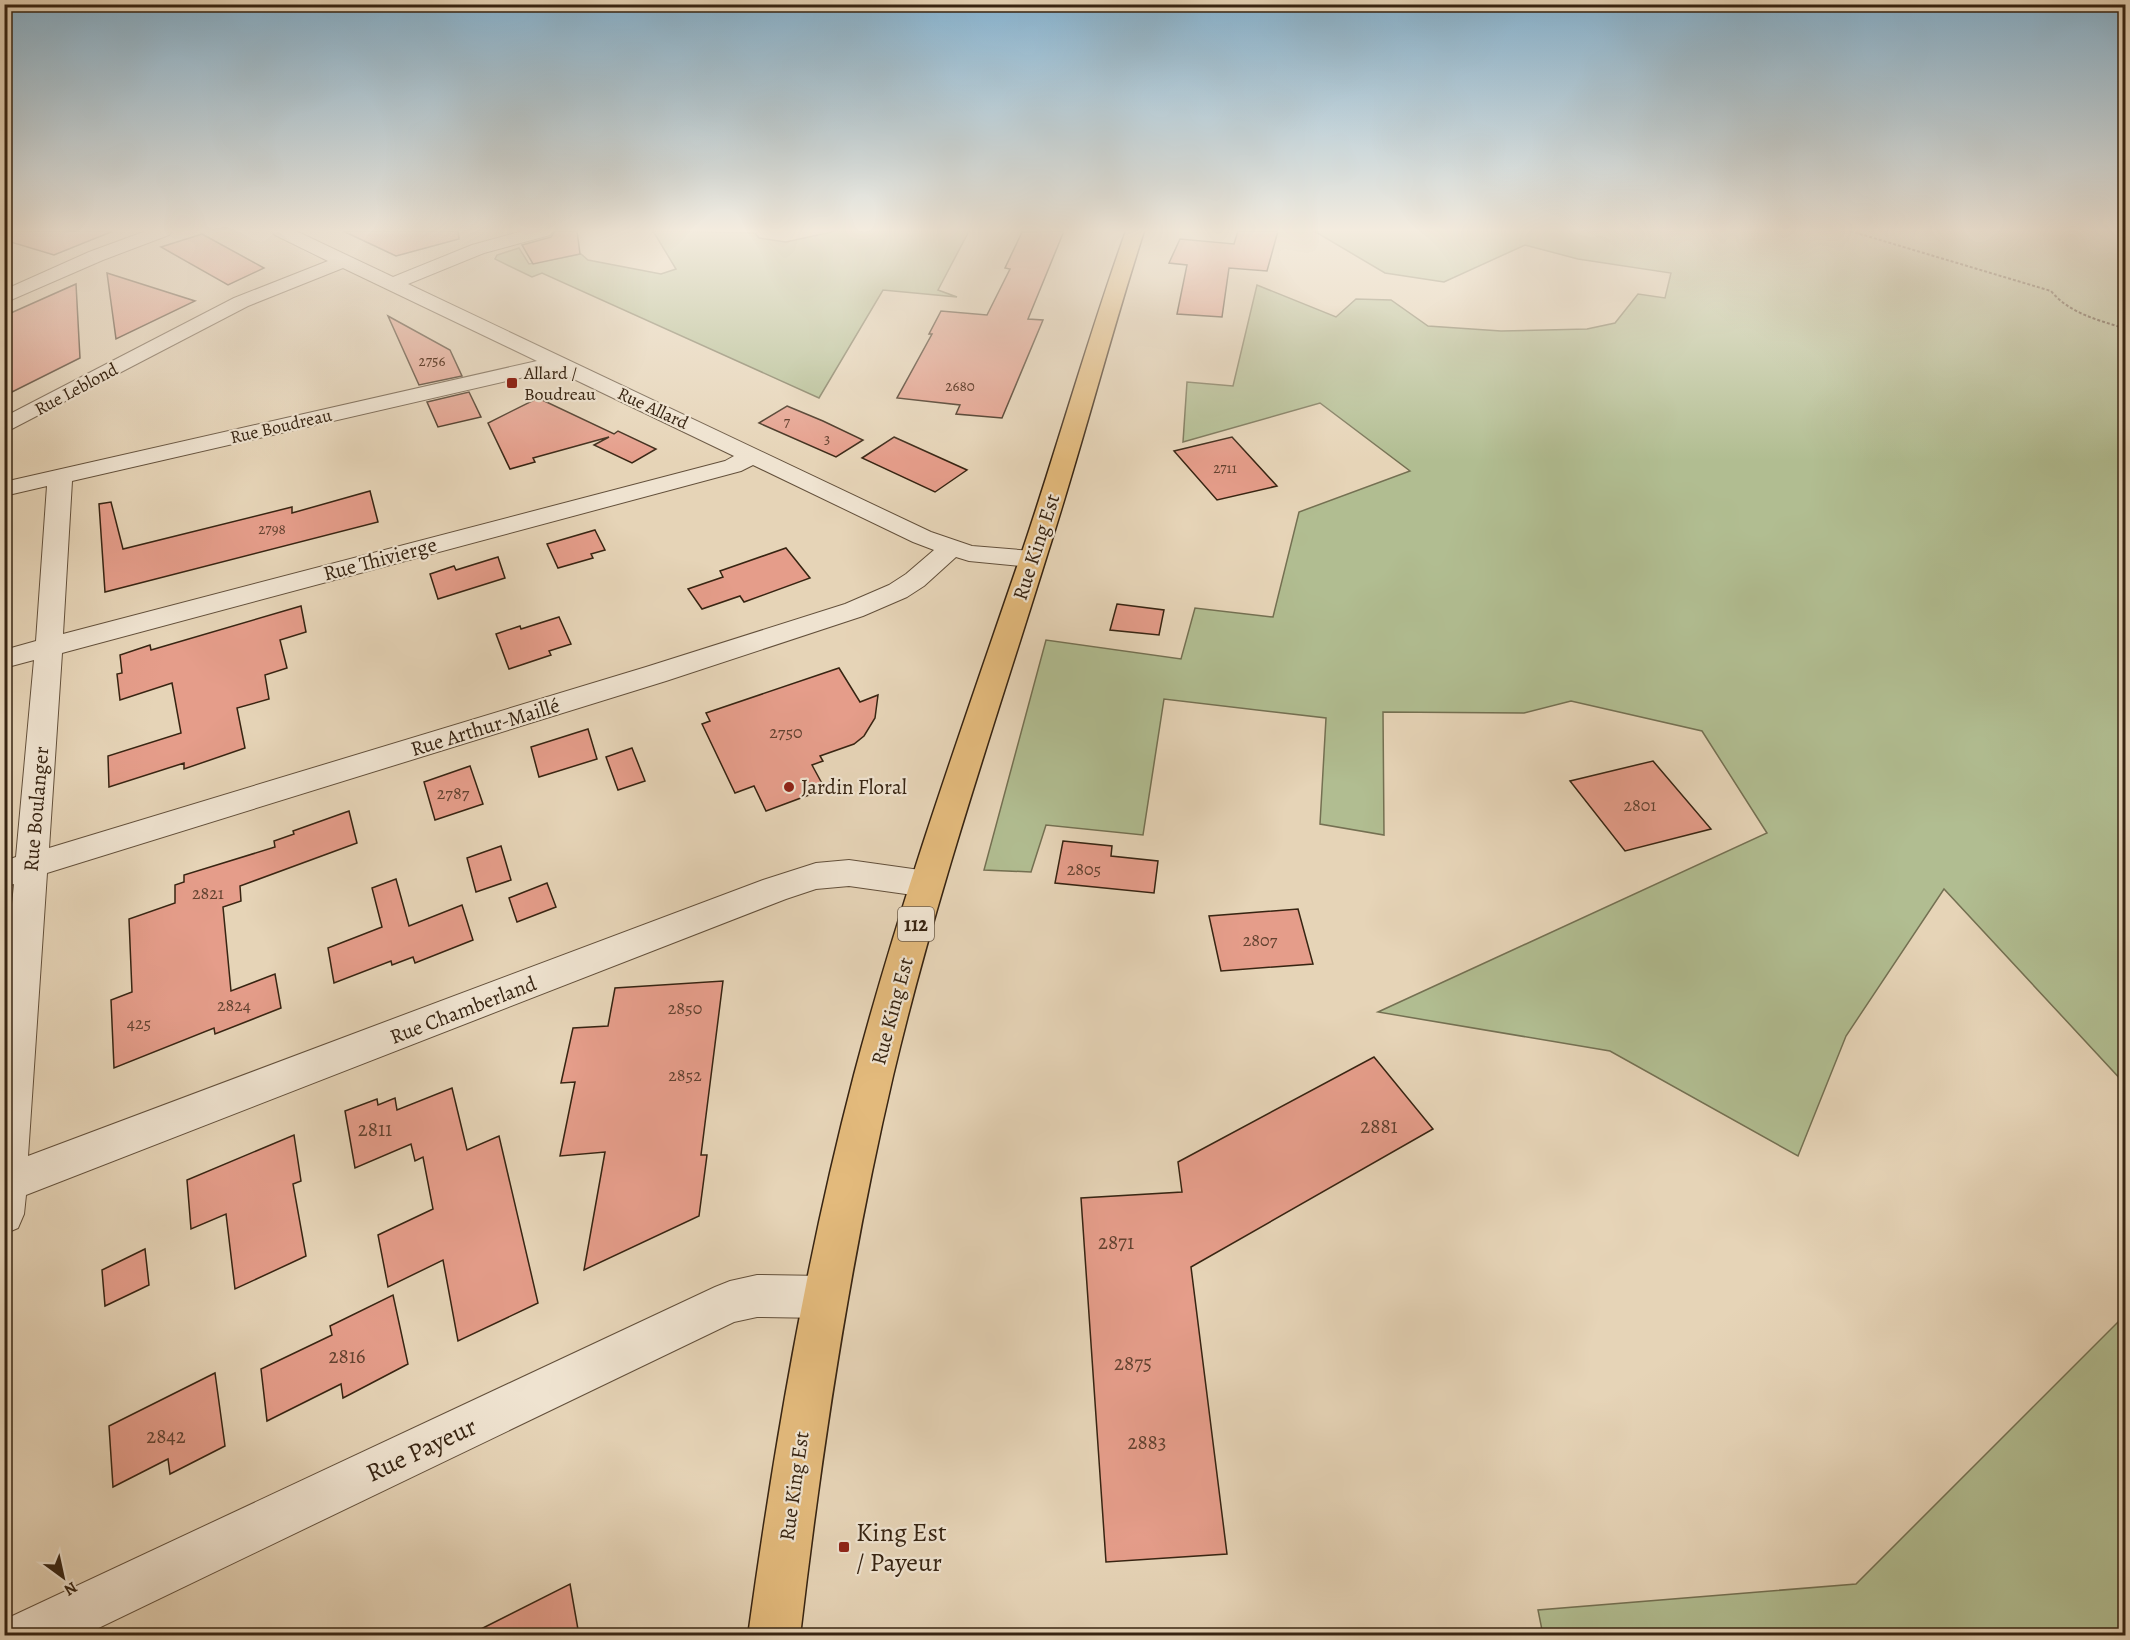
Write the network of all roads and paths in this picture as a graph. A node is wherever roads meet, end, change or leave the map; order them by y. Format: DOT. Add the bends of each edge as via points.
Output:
graph roads {
  1 [pos="230,308"];
  2 [pos="441,308"];
  3 [pos="1111,308"];
  4 [pos="2068,308"];
  5 [pos="2126,329"];
  6 [pos="558,363"];
  7 [pos="4,426"];
  8 [pos="754,455"];
  9 [pos="60,476"];
  10 [pos="4,489"];
  11 [pos="951,548"];
  12 [pos="1032,559"];
  13 [pos="49,647"];
  14 [pos="4,659"];
  15 [pos="18,870"];
  16 [pos="927,884"];
  17 [pos="6,1194"];
  18 [pos="824,1297"];
  19 [pos="26,1635"];
  20 [pos="774,1635"];
  1 -- 7 [label="street, Rue Leblond"];
  2 -- 6 [label="street, Rue Allard"];
  3 -- 12 [label="main road, Rue King Est / 112"];
  4 -- 5 [label="path"];
  6 -- 8 [label="street, Rue Allard"];
  6 -- 9 [label="street, Rue Boudreau"];
  8 -- 11 [label="street, Rue Allard"];
  8 -- 13 [label="street, Rue Thivierge" via="734,466"];
  9 -- 10 [label="street, Rue Boudreau"];
  9 -- 13 [label="street, Rue Boulanger"];
  11 -- 12 [label="street, Rue Allard" via="985,556"];
  11 -- 15 [label="street, Rue Arthur-Maillé" via="915,580 854,610"];
  12 -- 16 [label="main road, Rue King Est / 112"];
  13 -- 14 [label="street, Rue Thivierge"];
  13 -- 15 [label="street, Rue Boulanger"];
  15 -- 17 [label="street, Rue Boulanger"];
  16 -- 17 [label="street, Rue Chamberland" via="849,873 816,876 775,888"];
  16 -- 18 [label="main road, Rue King Est / 112" via="894,998"];
  18 -- 19 [label="street, Rue Payeur" via="757,1296 730,1302"];
  18 -- 20 [label="main road, Rue King Est / 112" via="799,1443"];
}
